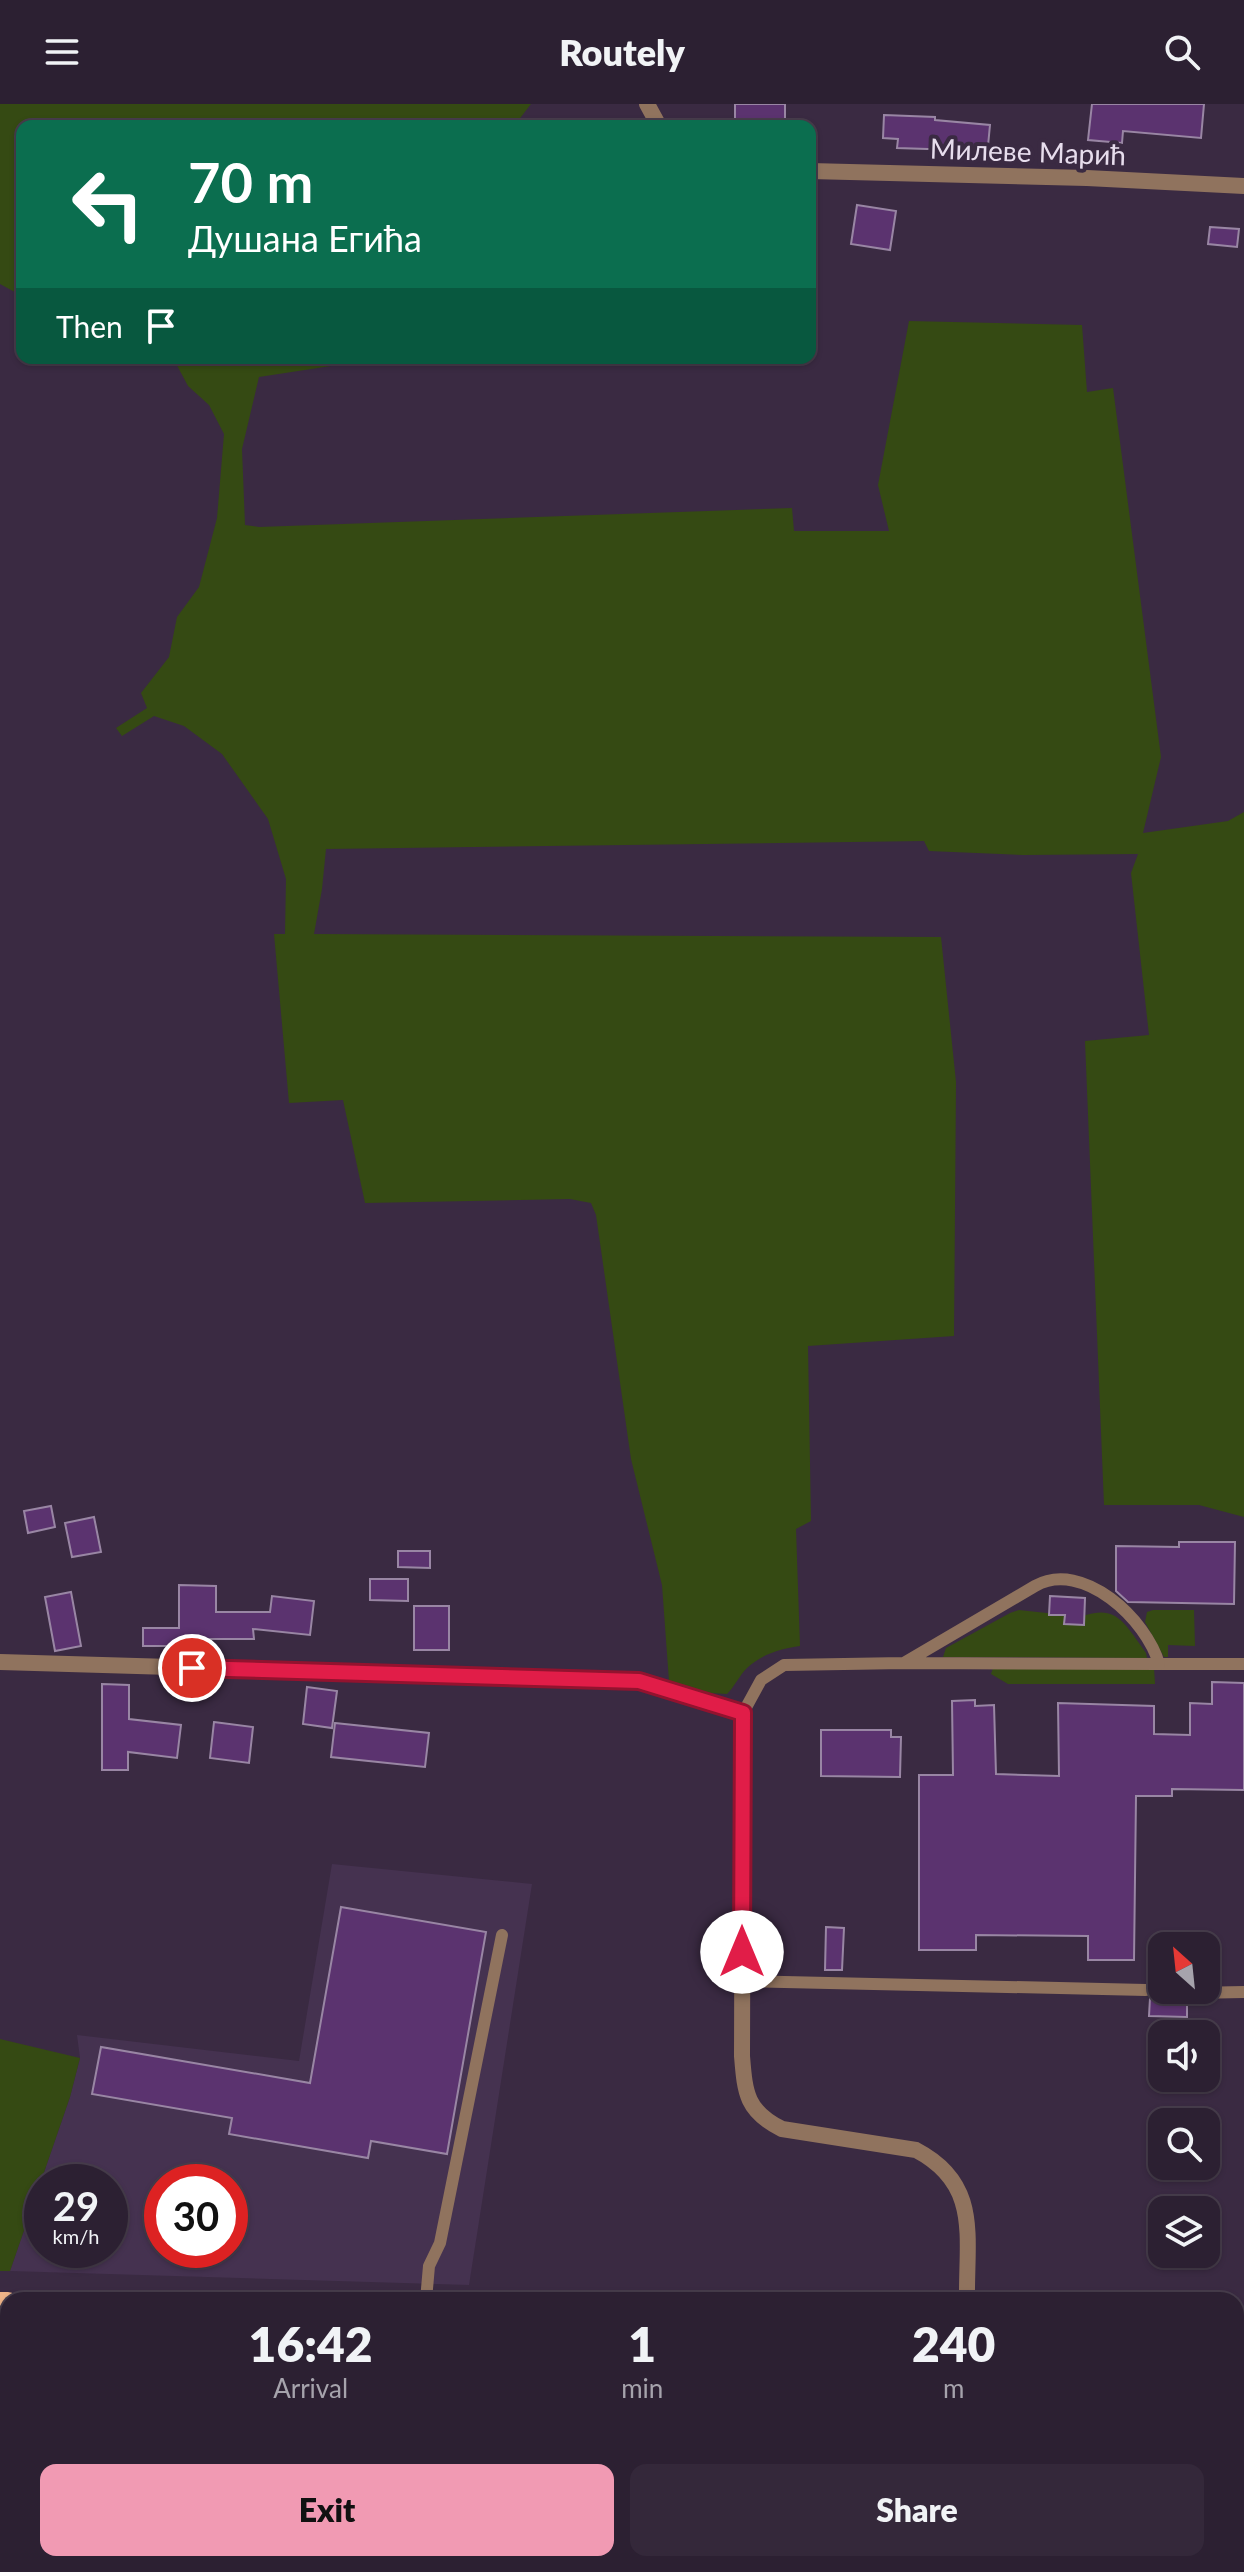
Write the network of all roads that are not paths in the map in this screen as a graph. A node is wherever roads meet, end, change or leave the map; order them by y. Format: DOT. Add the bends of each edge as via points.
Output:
graph roads {
  1 [pos="816,171"];
  2 [pos="1244,186"];
  3 [pos="0,1662"];
  4 [pos="904,1663"];
  5 [pos="1159,1664"];
  6 [pos="1244,1664"];
  7 [pos="743,1713"];
  8 [pos="502,1935"];
  9 [pos="742,1981"];
  10 [pos="1146,1990"];
  11 [pos="1220,1992"];
  12 [pos="1244,1992"];
  13 [pos="427,2292"];
  14 [pos="967,2292"];
  1 -- 2 [label="street, Милеве Мaрић"];
  3 -- 7 [label="street" via="639,1681"];
  4 -- 5 [label="lane"];
  4 -- 5 [label="lane" via="1052,1579 1089,1585 1130,1614"];
  4 -- 7 [label="lane" via="784,1665 761,1680"];
  5 -- 6 [label="lane"];
  7 -- 9 [label="street"];
  8 -- 13 [label="lane"];
  9 -- 10 [label="lane"];
  9 -- 14 [label="street" via="744,2084 756,2113 782,2129 916,2150 947,2170 966,2207"];
  11 -- 12 [label="lane"];
}
